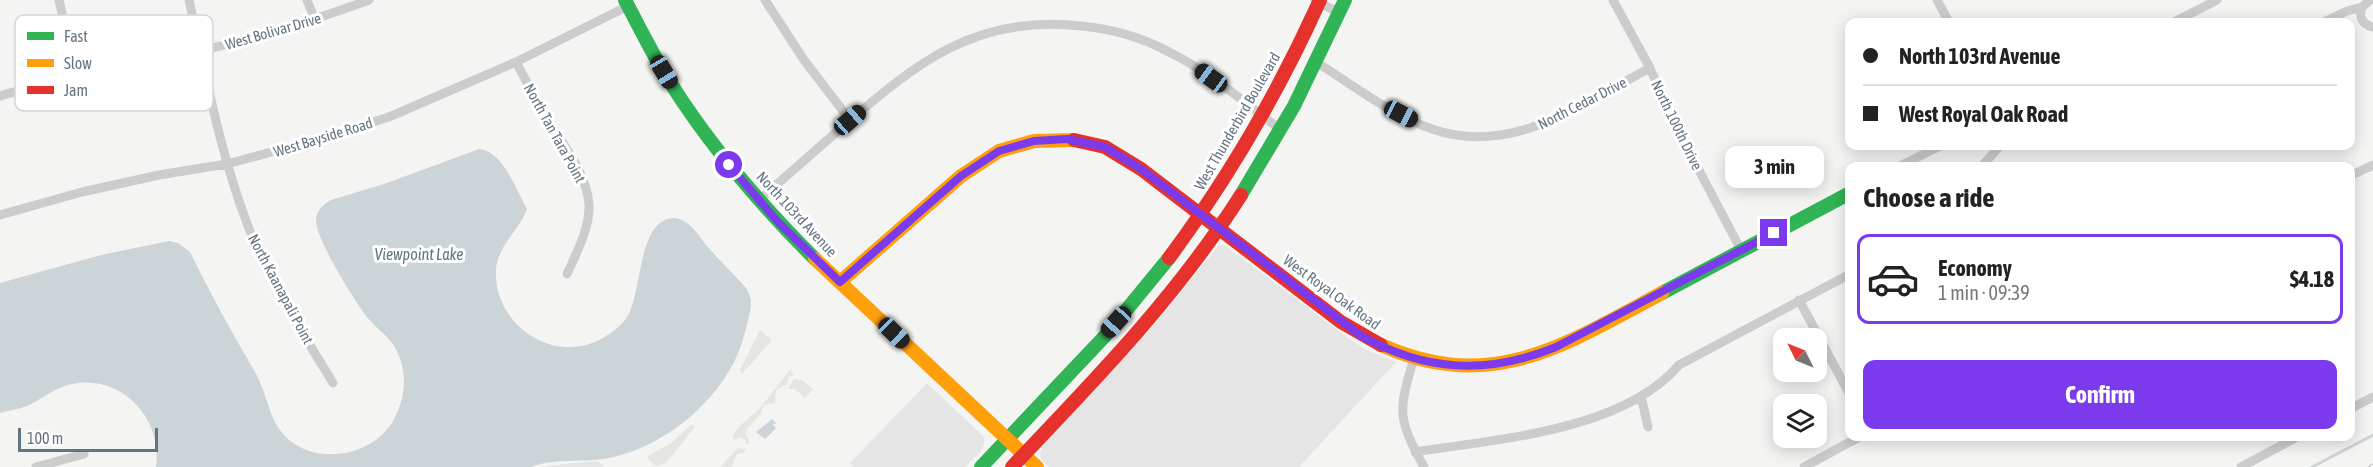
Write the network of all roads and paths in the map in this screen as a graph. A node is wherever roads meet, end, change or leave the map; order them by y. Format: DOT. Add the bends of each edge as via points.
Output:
graph roads {
  1 [pos="59,0"];
  2 [pos="189,0"];
  3 [pos="307,0"];
  4 [pos="369,0"];
  5 [pos="765,0"];
  6 [pos="1613,0"];
  7 [pos="1937,0"];
  8 [pos="2217,0"];
  9 [pos="2370,0"];
  10 [pos="1318,1"];
  11 [pos="627,3"];
  12 [pos="1342,6"];
  13 [pos="2361,7"];
  14 [pos="62,15"];
  15 [pos="192,15"];
  16 [pos="1946,18"];
  17 [pos="2182,18"];
  18 [pos="2332,18"];
  19 [pos="315,20"];
  20 [pos="2373,27"];
  21 [pos="213,49"];
  22 [pos="516,62"];
  23 [pos="1316,63"];
  24 [pos="1650,68"];
  25 [pos="15,91"];
  26 [pos="0,96"];
  27 [pos="213,104"];
  28 [pos="1262,116"];
  29 [pos="850,120"];
  30 [pos="1281,130"];
  31 [pos="1932,150"];
  32 [pos="1997,150"];
  33 [pos="1908,162"];
  34 [pos="1986,162"];
  35 [pos="227,164"];
  36 [pos="2373,165"];
  37 [pos="2355,174"];
  38 [pos="1845,196"];
  39 [pos="759,200"];
  40 [pos="1201,214"];
  41 [pos="0,215"];
  42 [pos="1219,228"];
  43 [pos="1741,250"];
  44 [pos="567,274"];
  45 [pos="1845,277"];
  46 [pos="840,282"];
  47 [pos="1142,292"];
  48 [pos="1799,300"];
  49 [pos="1159,307"];
  50 [pos="1413,358"];
  51 [pos="333,382"];
  52 [pos="1845,385"];
  53 [pos="1641,396"];
  54 [pos="2373,397"];
  55 [pos="2355,406"];
  56 [pos="1647,427"];
  57 [pos="1007,439"];
  58 [pos="1852,441"];
  59 [pos="2290,441"];
  60 [pos="1415,452"];
  61 [pos="84,454"];
  62 [pos="1023,455"];
  63 [pos="36,467"];
  64 [pos="981,467"];
  65 [pos="1012,467"];
  66 [pos="1036,467"];
  67 [pos="1424,467"];
  68 [pos="1804,467"];
  69 [pos="2241,467"];
  1 -- 14 [label="street"];
  2 -- 15 [label="street, North Kaanapali Point"];
  3 -- 19 [label="street"];
  4 -- 19 [label="street, West Bolivar Drive"];
  5 -- 29 [label="street"];
  6 -- 24 [label="street, North 100th Drive"];
  7 -- 16 [label="street"];
  8 -- 17 [label="street"];
  9 -- 13 [label="street"];
  10 -- 12 [label="street"];
  10 -- 28 [label="street, West Thunderbird Boulevard"];
  11 -- 22 [label="street, West Bayside Road"];
  11 -- 39 [label="street, North 103rd Avenue" via="689,110"];
  12 -- 23 [label="street"];
  13 -- 18 [label="street"];
  13 -- 20 [label="street" via="2362,20"];
  19 -- 21 [label="street, West Bolivar Drive"];
  22 -- 35 [label="street, West Bayside Road" via="389,117"];
  22 -- 44 [label="street, North Tan Tara Point" via="587,191 587,223"];
  23 -- 24 [label="street, North Cedar Drive" via="1420,125 1483,138 1527,131"];
  23 -- 30 [label="street"];
  24 -- 43 [label="street, North 100th Drive" via="1672,119"];
  25 -- 26 [label="street, West Bolivar Drive"];
  27 -- 35 [label="street, North Kaanapali Point"];
  28 -- 29 [label="street" via="1200,70 1154,44 1101,28 1050,24 998,30 954,45 913,68"];
  28 -- 30 [label="street"];
  28 -- 40 [label="street, West Thunderbird Boulevard"];
  29 -- 39 [label="street"];
  30 -- 42 [label="street"];
  31 -- 33 [label="street"];
  32 -- 34 [label="street"];
  35 -- 41 [label="street, West Bayside Road" via="82,192"];
  35 -- 51 [label="street, North Kaanapali Point" via="270,275"];
  36 -- 37 [label="street"];
  38 -- 43 [label="street, West Royal Oak Road"];
  39 -- 46 [label="street, North 103rd Avenue"];
  40 -- 42 [label="street, West Royal Oak Road"];
  40 -- 46 [label="street, West Royal Oak Road" via="1105,147 1067,139 1034,141 999,151 961,176"];
  40 -- 47 [label="street, West Thunderbird Boulevard"];
  42 -- 49 [label="street"];
  42 -- 50 [label="street, West Royal Oak Road" via="1352,330"];
  43 -- 50 [label="street, West Royal Oak Road" via="1575,339 1527,358 1471,366"];
  45 -- 48 [label="street"];
  46 -- 57 [label="street, North 103rd Avenue"];
  47 -- 49 [label="street"];
  47 -- 57 [label="street, West Thunderbird Boulevard"];
  48 -- 52 [label="street"];
  48 -- 53 [label="street" via="1679,365 1665,381"];
  49 -- 62 [label="street"];
  50 -- 60 [label="street" via="1401,414"];
  53 -- 56 [label="street"];
  53 -- 60 [label="street" via="1560,429"];
  54 -- 55 [label="street"];
  57 -- 62 [label="street, North 103rd Avenue"];
  57 -- 64 [label="street, West Thunderbird Boulevard"];
  58 -- 68 [label="street"];
  59 -- 69 [label="street"];
  60 -- 67 [label="street"];
  61 -- 63 [label="street"];
  62 -- 65 [label="street"];
  62 -- 66 [label="street, North 103rd Avenue"];
}
